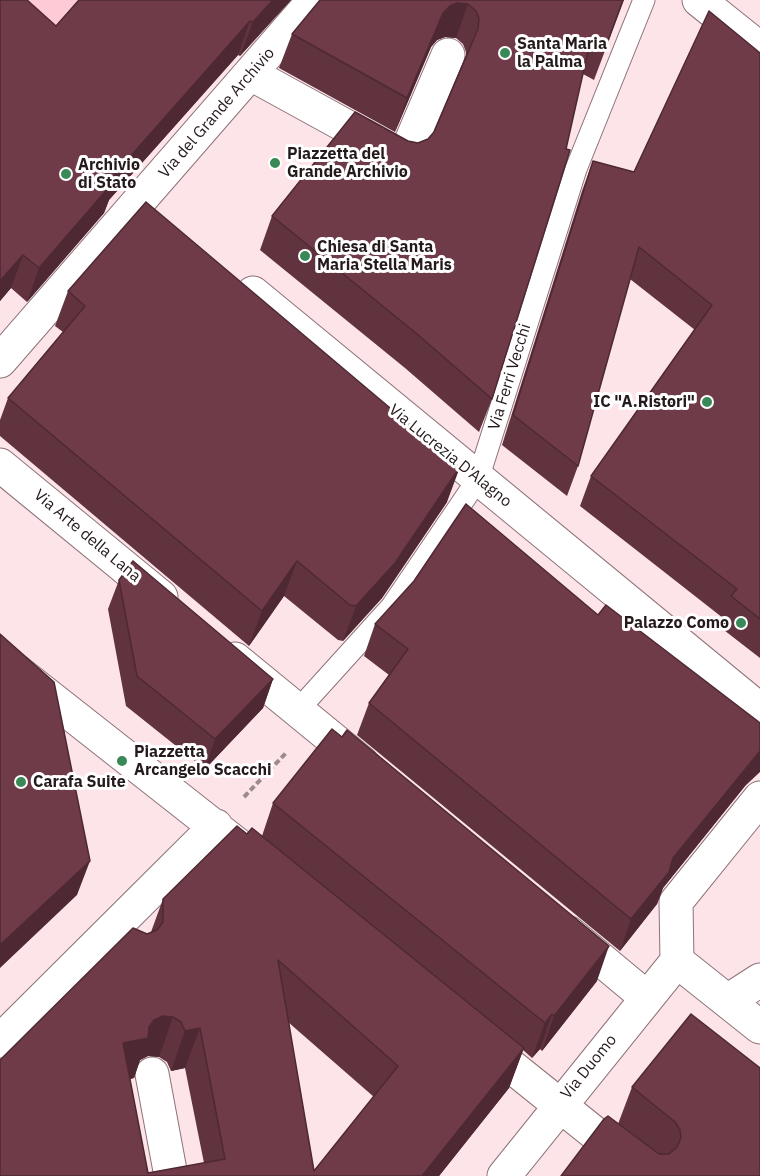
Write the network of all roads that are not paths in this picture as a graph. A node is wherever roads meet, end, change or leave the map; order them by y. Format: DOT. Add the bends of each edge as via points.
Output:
graph roads {
  1 [pos="314,0"];
  2 [pos="644,0"];
  3 [pos="699,0"];
  4 [pos="760,49"];
  5 [pos="448,55"];
  6 [pos="250,74"];
  7 [pos="141,200"];
  8 [pos="167,222"];
  9 [pos="229,273"];
  10 [pos="0,361"];
  11 [pos="0,465"];
  12 [pos="478,479"];
  13 [pos="187,619"];
  14 [pos="215,642"];
  15 [pos="0,658"];
  16 [pos="760,710"];
  17 [pos="306,717"];
  18 [pos="388,784"];
  19 [pos="760,798"];
  20 [pos="216,826"];
  21 [pos="281,879"];
  22 [pos="544,913"];
  23 [pos="127,914"];
  24 [pos="131,955"];
  25 [pos="677,961"];
  26 [pos="760,980"];
  27 [pos="646,997"];
  28 [pos="729,1000"];
  29 [pos="457,1022"];
  30 [pos="760,1027"];
  31 [pos="3,1032"];
  32 [pos="152,1074"];
  33 [pos="559,1106"];
  34 [pos="171,1176"];
  35 [pos="504,1176"];
  36 [pos="648,1176"];
  1 -- 6 [label="street, Via del Grande Archivio"];
  2 -- 12 [label="lane, Via Ferri Vecchi" via="576,169"];
  3 -- 4 [label="street"];
  5 -- 6 [label="street" via="404,158"];
  6 -- 7 [label="street, Via del Grande Archivio"];
  7 -- 8 [label="street"];
  7 -- 10 [label="street, Via del Grande Archivio"];
  9 -- 12 [label="street, Via Lucrezia D'Alagno"];
  11 -- 13 [label="street, Via Arte della Lana"];
  12 -- 16 [label="street, Via Lucrezia D'Alagno"];
  12 -- 17 [label="lane, Via Ferri Vecchi" via="392,606"];
  14 -- 17 [label="street"];
  15 -- 20 [label="street"];
  17 -- 18 [label="street"];
  19 -- 25 [label="street" via="676,902"];
  20 -- 21 [label="street"];
  20 -- 23 [label="street"];
  22 -- 27 [label="street"];
  23 -- 24 [label="street"];
  23 -- 31 [label="street"];
  25 -- 27 [label="street, Via Duomo"];
  25 -- 28 [label="street"];
  26 -- 28 [label="street"];
  27 -- 33 [label="street, Via Duomo"];
  28 -- 30 [label="street"];
  29 -- 33 [label="street"];
  32 -- 34 [label="street"];
  33 -- 35 [label="street, Via Duomo"];
  33 -- 36 [label="street"];
}
